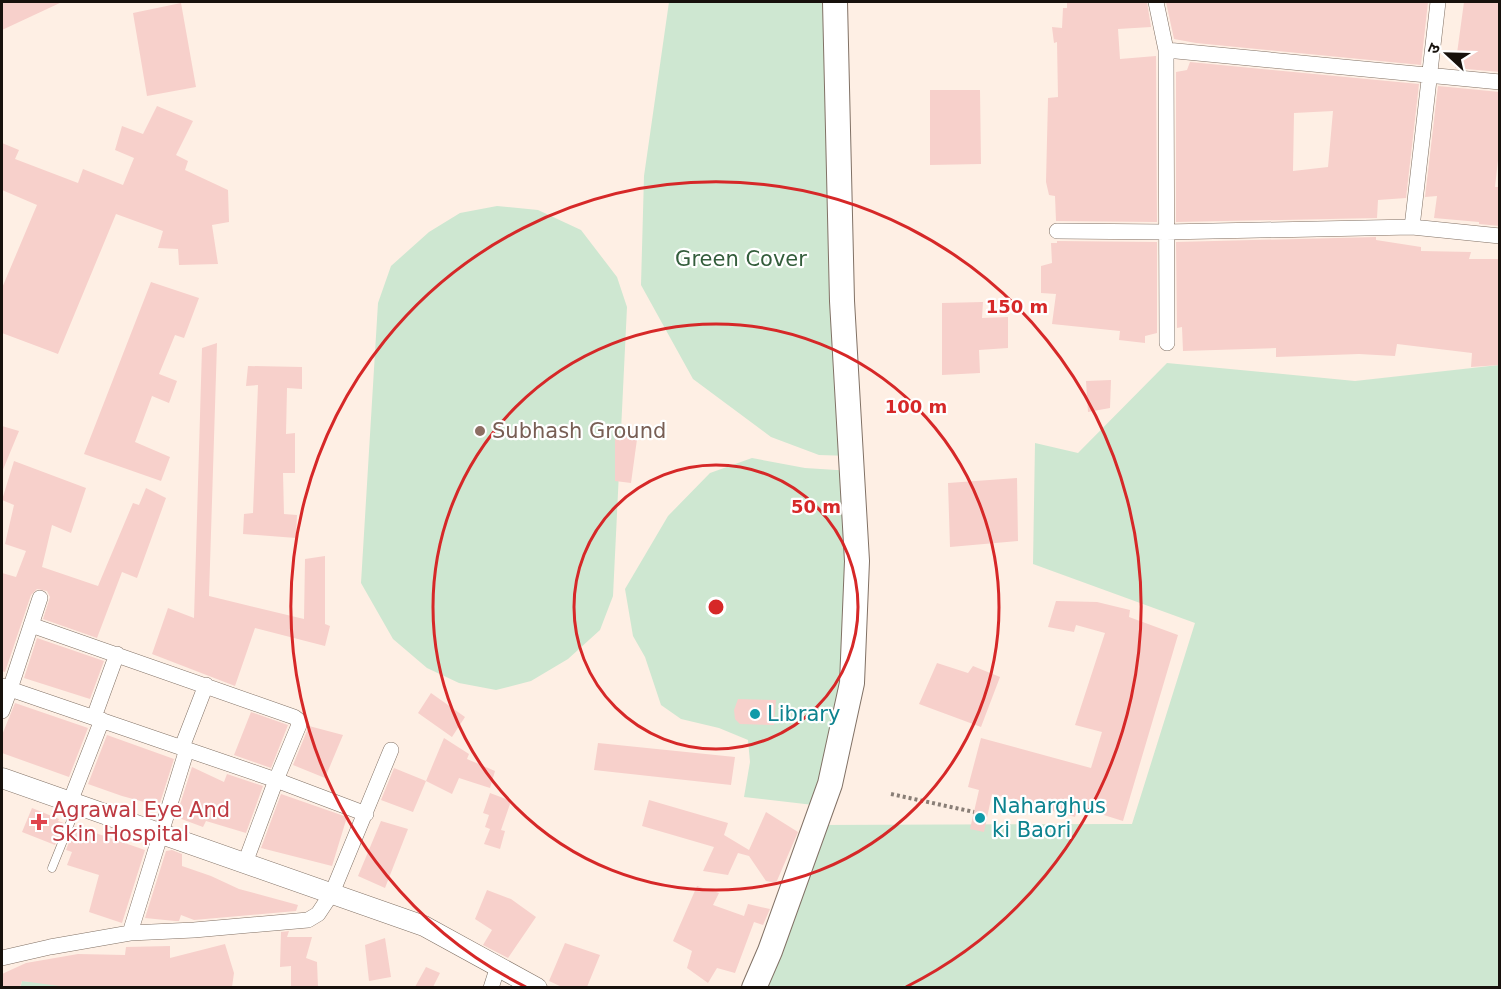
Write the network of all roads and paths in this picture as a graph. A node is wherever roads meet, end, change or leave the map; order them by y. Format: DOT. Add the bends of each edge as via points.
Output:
graph roads {
  1 [pos="835,2"];
  2 [pos="1156,2"];
  3 [pos="1438,2"];
  4 [pos="1166,50"];
  5 [pos="1428,75"];
  6 [pos="1500,82"];
  7 [pos="1412,227"];
  8 [pos="1057,231"];
  9 [pos="1166,232"];
  10 [pos="1500,236"];
  11 [pos="1167,343"];
  12 [pos="40,598"];
  13 [pos="32,625"];
  14 [pos="117,654"];
  15 [pos="206,685"];
  16 [pos="6,687"];
  17 [pos="2,711"];
  18 [pos="98,719"];
  19 [pos="184,748"];
  20 [pos="391,750"];
  21 [pos="2,778"];
  22 [pos="276,780"];
  23 [pos="891,794"];
  24 [pos="74,803"];
  25 [pos="974,812"];
  26 [pos="366,814"];
  27 [pos="161,834"];
  28 [pos="245,863"];
  29 [pos="52,868"];
  30 [pos="332,893"];
  31 [pos="130,933"];
  32 [pos="2,958"];
  33 [pos="498,966"];
  34 [pos="491,987"];
  35 [pos="537,987"];
  36 [pos="754,987"];
  1 -- 36 [label="main road" via="842,301 857,561 852,683 830,784"];
  2 -- 4 [label="street"];
  3 -- 5 [label="street"];
  4 -- 5 [label="street"];
  4 -- 9 [label="street"];
  5 -- 6 [label="street"];
  5 -- 7 [label="street"];
  7 -- 9 [label="street"];
  7 -- 10 [label="street"];
  8 -- 9 [label="street"];
  9 -- 11 [label="street"];
  12 -- 13 [label="street"];
  13 -- 14 [label="street"];
  13 -- 16 [label="street"];
  14 -- 15 [label="street"];
  14 -- 18 [label="street"];
  15 -- 19 [label="street"];
  15 -- 22 [label="street" via="298,720"];
  16 -- 17 [label="street"];
  16 -- 18 [label="street"];
  18 -- 19 [label="street"];
  18 -- 24 [label="street"];
  19 -- 22 [label="street"];
  19 -- 27 [label="street"];
  20 -- 26 [label="street"];
  21 -- 24 [label="street"];
  22 -- 26 [label="street"];
  22 -- 28 [label="street"];
  23 -- 25 [label="path"];
  24 -- 27 [label="street"];
  24 -- 29 [label="lane"];
  26 -- 30 [label="street"];
  27 -- 28 [label="street"];
  27 -- 31 [label="street"];
  28 -- 30 [label="street"];
  30 -- 31 [label="street" via="318,914 308,920"];
  30 -- 33 [label="street" via="424,926"];
  31 -- 32 [label="street"];
  33 -- 34 [label="street"];
  33 -- 35 [label="street"];
}
